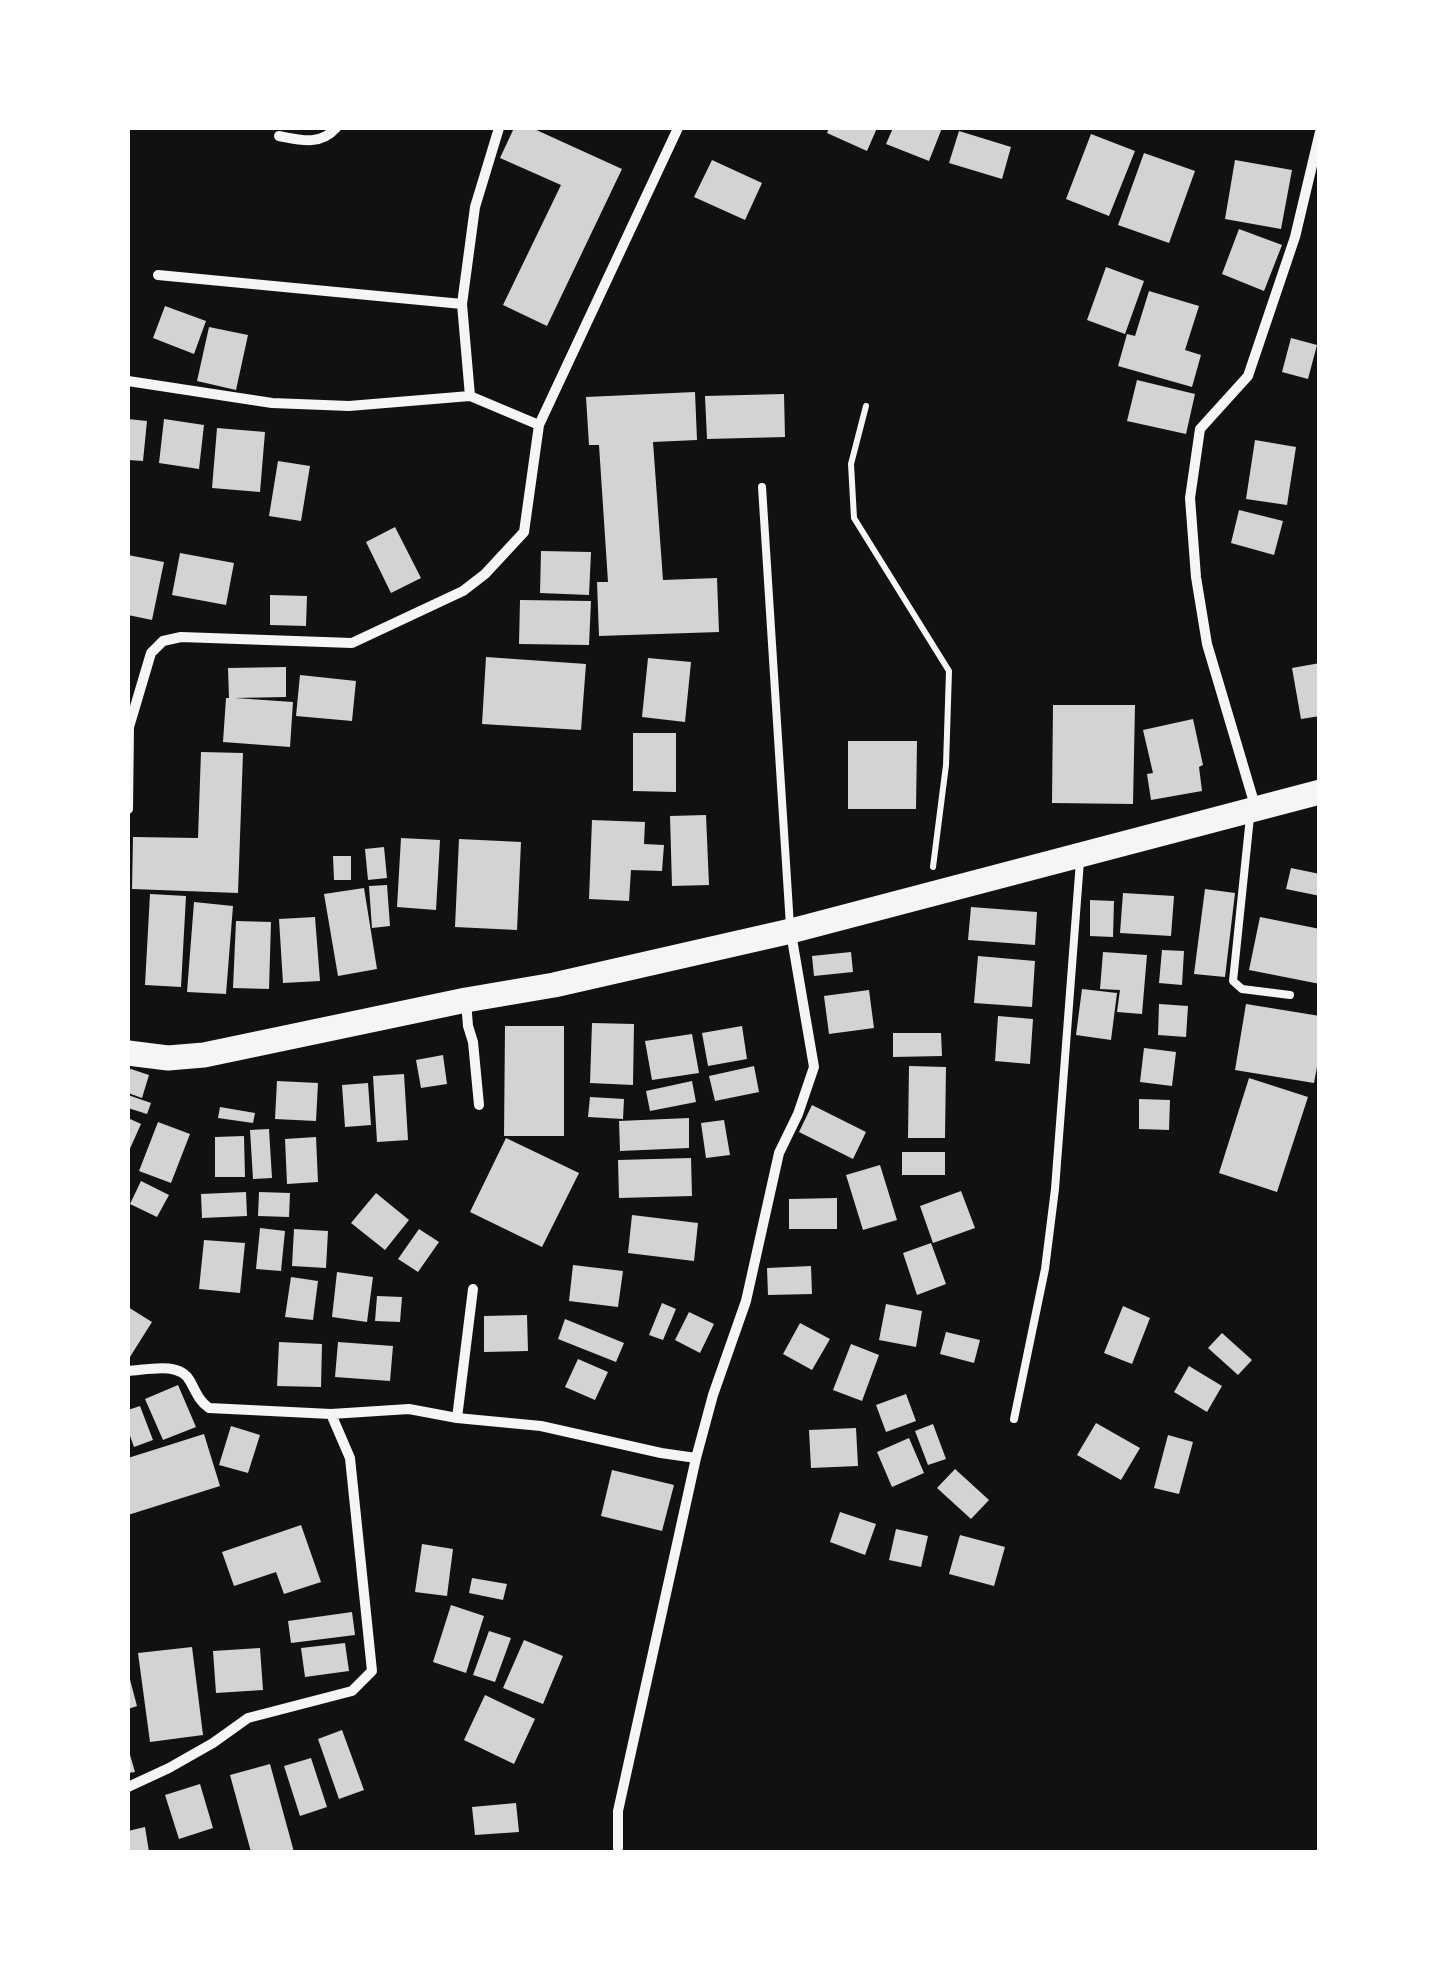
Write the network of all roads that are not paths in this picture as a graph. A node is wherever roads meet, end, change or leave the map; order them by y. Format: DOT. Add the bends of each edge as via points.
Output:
graph roads {
  1 [pos="336,128"];
  2 [pos="499,128"];
  3 [pos="678,128"];
  4 [pos="1320,132"];
  5 [pos="279,136"];
  6 [pos="1314,187"];
  7 [pos="158,275"];
  8 [pos="462,304"];
  9 [pos="128,381"];
  10 [pos="470,396"];
  11 [pos="539,424"];
  12 [pos="762,487"];
  13 [pos="1320,792"];
  14 [pos="128,809"];
  15 [pos="1254,811"];
  16 [pos="1081,856"];
  17 [pos="790,931"];
  18 [pos="1290,995"];
  19 [pos="466,1000"];
  20 [pos="128,1053"];
  21 [pos="479,1105"];
  22 [pos="472,1289"];
  23 [pos="128,1371"];
  24 [pos="330,1414"];
  25 [pos="457,1418"];
  26 [pos="1014,1419"];
  27 [pos="696,1458"];
  28 [pos="128,1786"];
  29 [pos="618,1848"];
  1 -- 5 [label="street" via="312,142"];
  2 -- 8 [label="street" via="475,208"];
  3 -- 11 [label="street"];
  4 -- 6 [label="street"];
  6 -- 15 [label="street" via="1248,376 1200,428 1190,498 1207,644"];
  7 -- 8 [label="street"];
  8 -- 10 [label="street"];
  9 -- 10 [label="street" via="272,403 349,406"];
  10 -- 11 [label="street"];
  11 -- 14 [label="street" via="524,532 463,591 352,644 163,641 151,653 129,727"];
  12 -- 17 [label="lane"];
  13 -- 15 [label="main road"];
  15 -- 16 [label="main road"];
  15 -- 18 [label="lane" via="1234,981 1242,989"];
  16 -- 17 [label="main road"];
  16 -- 26 [label="lane" via="1055,1189"];
  17 -- 19 [label="main road"];
  17 -- 27 [label="street" via="814,1067 779,1152 746,1301"];
  19 -- 20 [label="main road" via="186,1058"];
  19 -- 21 [label="street"];
  22 -- 25 [label="street"];
  23 -- 24 [label="street" via="174,1368 187,1374 209,1408"];
  24 -- 25 [label="street" via="410,1409"];
  24 -- 28 [label="street" via="350,1458 372,1671 352,1691 248,1718"];
  25 -- 27 [label="street" via="541,1426"];
  27 -- 29 [label="street" via="618,1810"];
}
